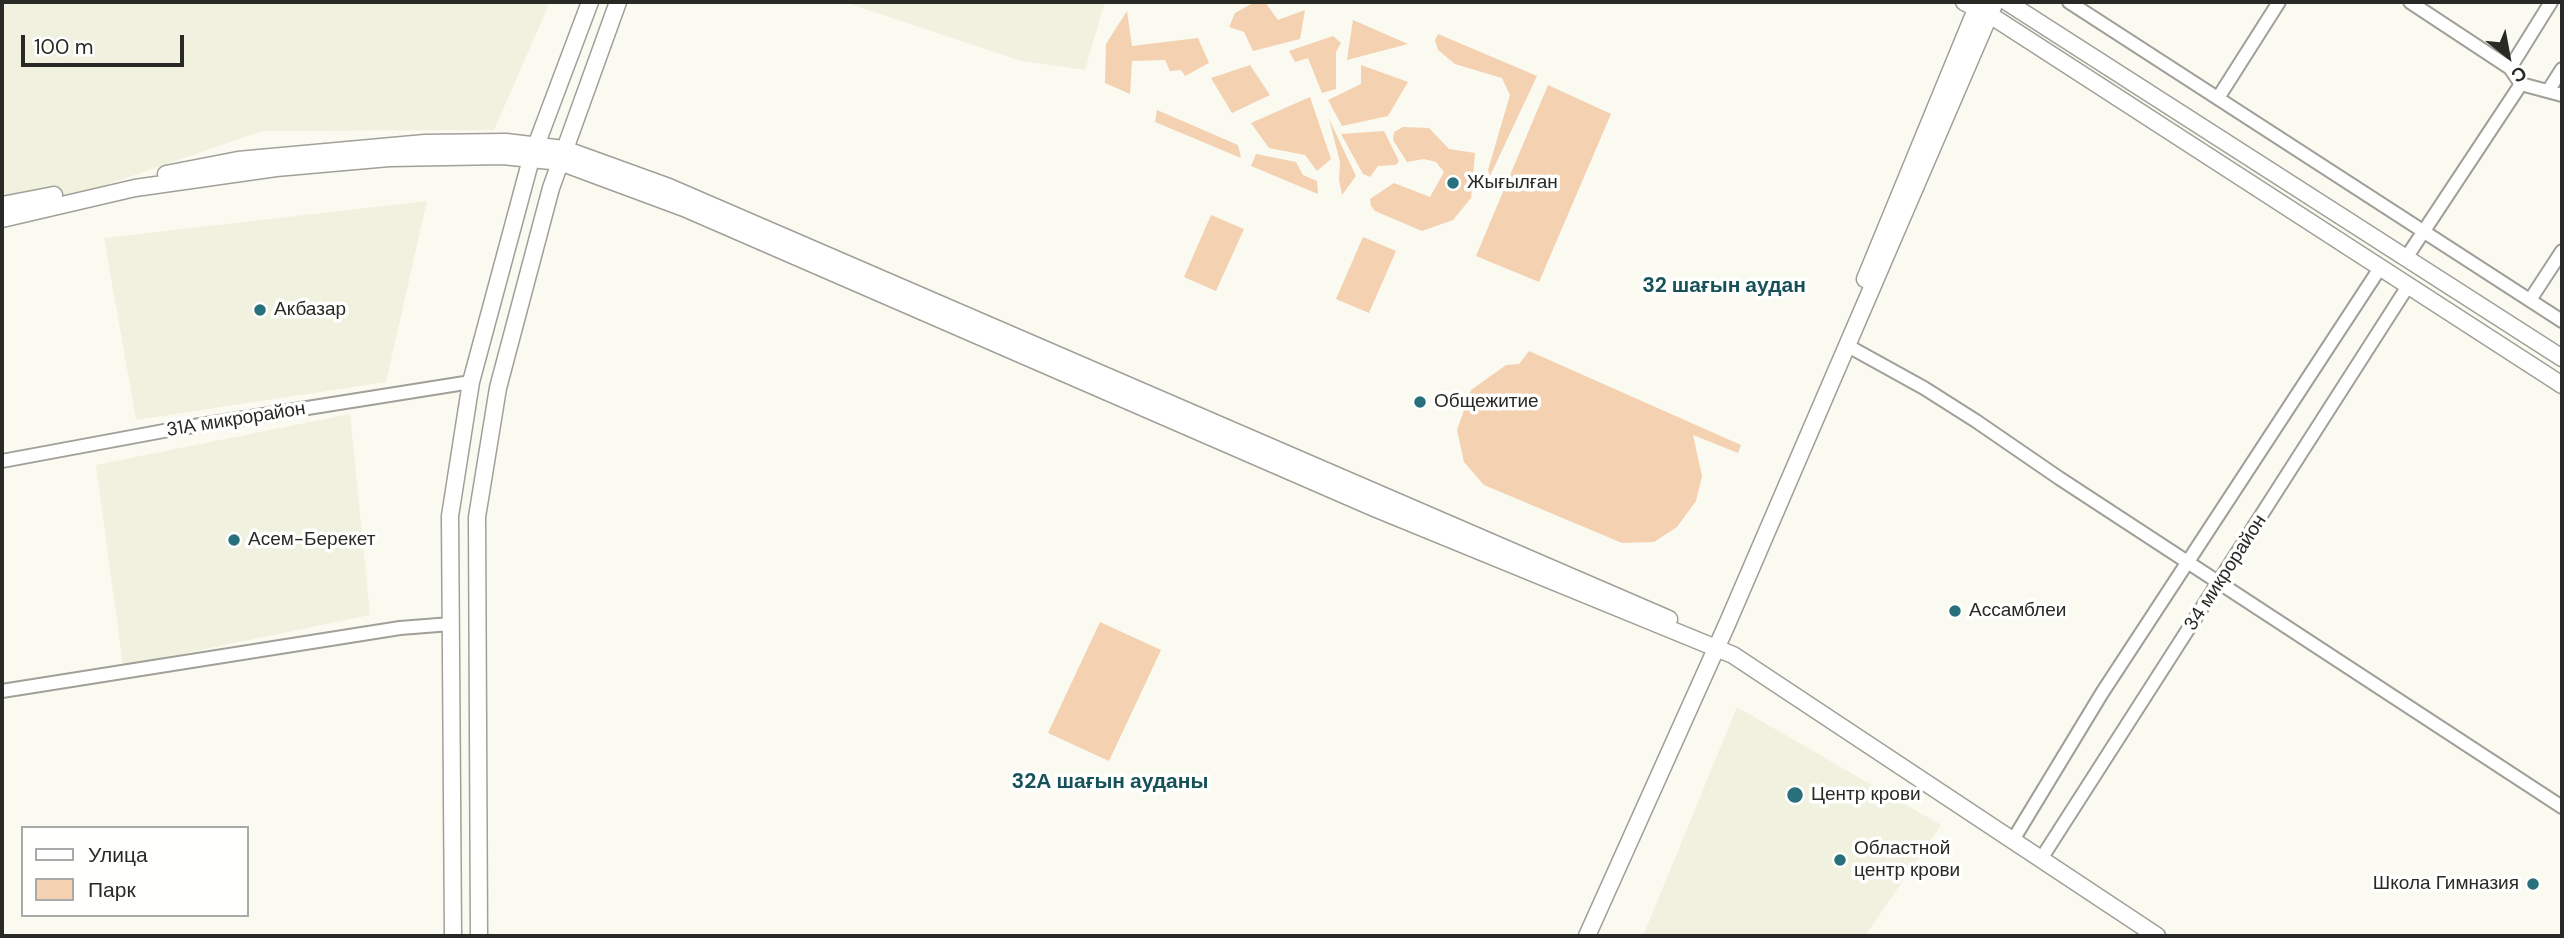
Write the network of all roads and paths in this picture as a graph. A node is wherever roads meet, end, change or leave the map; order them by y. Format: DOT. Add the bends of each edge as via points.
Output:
graph roads {
  1 [pos="590,2"];
  2 [pos="618,2"];
  3 [pos="2007,2"];
  4 [pos="2069,2"];
  5 [pos="2279,2"];
  6 [pos="2410,2"];
  7 [pos="2551,2"];
  8 [pos="1981,5"];
  9 [pos="2510,68"];
  10 [pos="2562,69"];
  11 [pos="2521,84"];
  12 [pos="2548,91"];
  13 [pos="2562,95"];
  14 [pos="2218,98"];
  15 [pos="534,151"];
  16 [pos="562,155"];
  17 [pos="2,205"];
  18 [pos="2,219"];
  19 [pos="2425,232"];
  20 [pos="2562,251"];
  21 [pos="2406,258"];
  22 [pos="2380,268"];
  23 [pos="2408,286"];
  24 [pos="2530,300"];
  25 [pos="2562,320"];
  26 [pos="1848,346"];
  27 [pos="2562,358"];
  28 [pos="471,383"];
  29 [pos="2562,385"];
  30 [pos="498,387"];
  31 [pos="2,461"];
  32 [pos="2189,563"];
  33 [pos="2220,583"];
  34 [pos="451,624"];
  35 [pos="1713,644"];
  36 [pos="2,691"];
  37 [pos="2562,807"];
  38 [pos="2013,839"];
  39 [pos="2041,859"];
  40 [pos="453,936"];
  41 [pos="479,936"];
  42 [pos="1580,936"];
  43 [pos="1587,936"];
  44 [pos="2157,936"];
  1 -- 15 [label="street"];
  2 -- 16 [label="street"];
  3 -- 21 [label="street"];
  4 -- 14 [label="street"];
  5 -- 14 [label="street"];
  6 -- 9 [label="street"];
  7 -- 9 [label="street"];
  8 -- 22 [label="street"];
  8 -- 26 [label="street"];
  8 -- 35 [label="street"];
  9 -- 11 [label="street"];
  10 -- 12 [label="street"];
  11 -- 12 [label="street"];
  11 -- 19 [label="street"];
  12 -- 13 [label="street"];
  14 -- 19 [label="street"];
  15 -- 16 [label="street"];
  15 -- 17 [label="street" via="425,143 238,160"];
  15 -- 18 [label="street" via="276,168 135,188"];
  15 -- 28 [label="street"];
  16 -- 30 [label="street"];
  16 -- 35 [label="street" via="669,187"];
  19 -- 21 [label="street"];
  19 -- 24 [label="street"];
  20 -- 24 [label="street"];
  21 -- 27 [label="street"];
  22 -- 23 [label="street"];
  22 -- 32 [label="street"];
  23 -- 29 [label="street"];
  23 -- 33 [label="street, 34 микрорайон"];
  24 -- 25 [label="street"];
  26 -- 32 [label="street" via="1924,388"];
  26 -- 35 [label="street"];
  28 -- 30 [label="street"];
  28 -- 31 [label="street, 31А микрорайон"];
  28 -- 34 [label="street" via="450,516"];
  30 -- 41 [label="street" via="477,517"];
  32 -- 33 [label="street"];
  32 -- 38 [label="street"];
  33 -- 37 [label="street"];
  33 -- 39 [label="street, 34 микрорайон"];
  34 -- 36 [label="street" via="400,628"];
  34 -- 40 [label="street"];
  35 -- 38 [label="street"];
  35 -- 42 [label="street"];
  35 -- 43 [label="street"];
  38 -- 39 [label="street"];
  39 -- 44 [label="street"];
}
